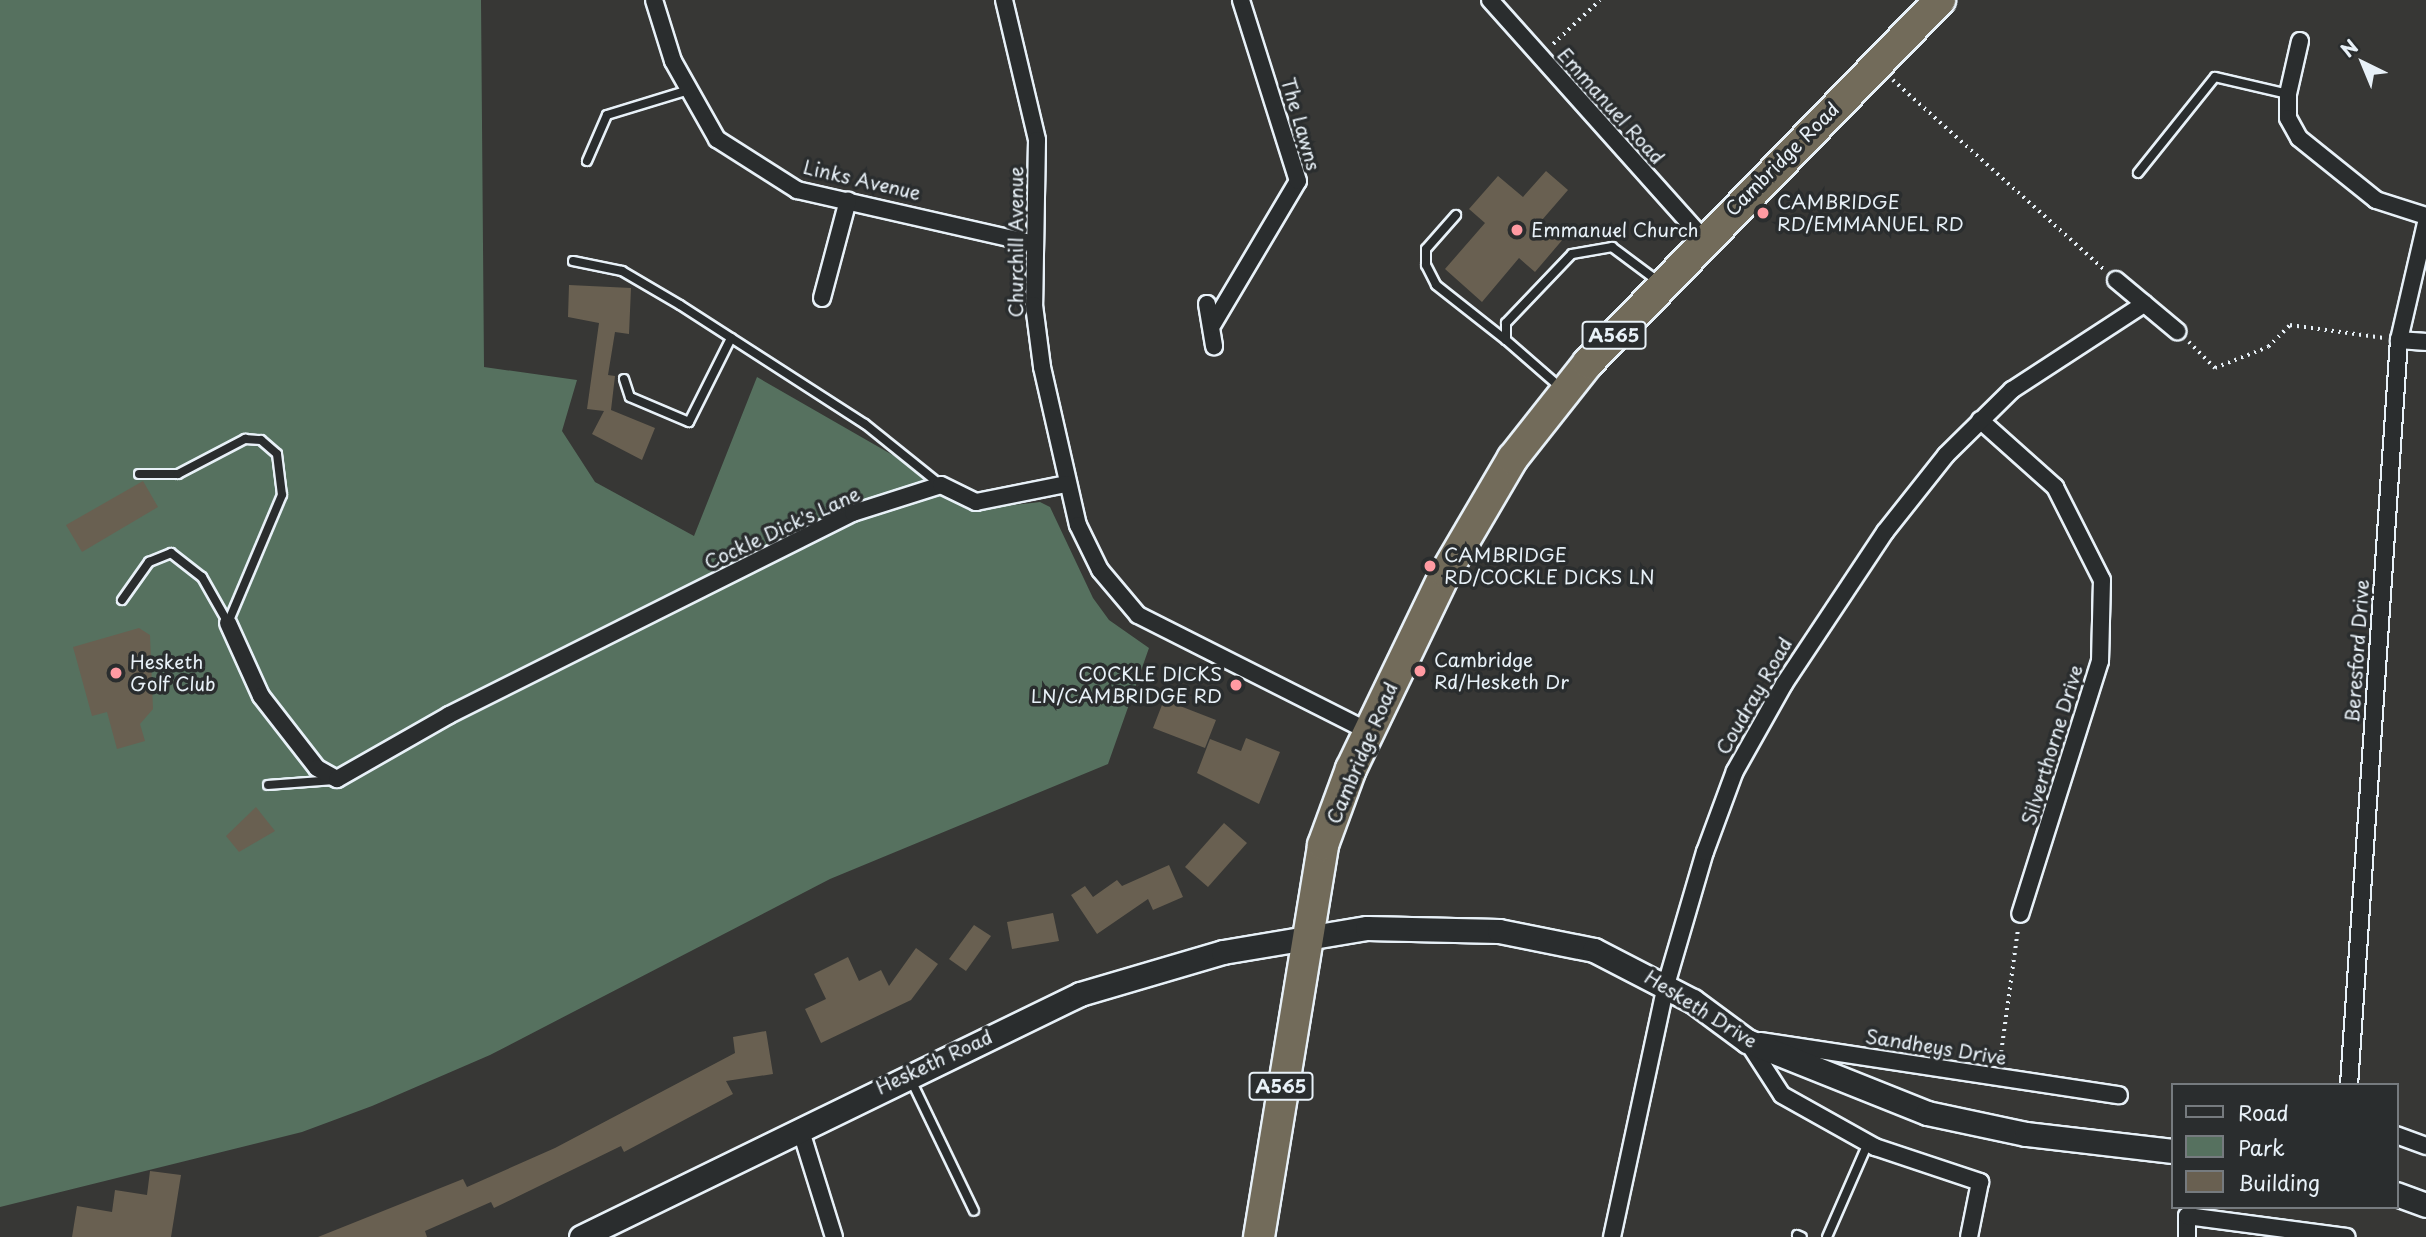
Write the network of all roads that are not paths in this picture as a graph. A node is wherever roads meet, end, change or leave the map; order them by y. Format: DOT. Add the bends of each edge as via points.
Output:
graph roads {
  1 [pos="656,0"];
  2 [pos="1004,0"];
  3 [pos="1241,0"];
  4 [pos="1490,0"];
  5 [pos="1940,0"];
  6 [pos="2300,41"];
  7 [pos="689,90"];
  8 [pos="2288,94"];
  9 [pos="587,160"];
  10 [pos="2138,173"];
  11 [pos="848,200"];
  12 [pos="1456,215"];
  13 [pos="2426,216"];
  14 [pos="2426,223"];
  15 [pos="1703,238"];
  16 [pos="1035,244"];
  17 [pos="573,261"];
  18 [pos="2116,280"];
  19 [pos="1661,284"];
  20 [pos="821,298"];
  21 [pos="1207,304"];
  22 [pos="2144,304"];
  23 [pos="1213,324"];
  24 [pos="2177,331"];
  25 [pos="732,338"];
  26 [pos="1506,340"];
  27 [pos="2399,340"];
  28 [pos="2426,342"];
  29 [pos="1214,345"];
  30 [pos="624,379"];
  31 [pos="1565,392"];
  32 [pos="1980,420"];
  33 [pos="139,474"];
  34 [pos="1066,484"];
  35 [pos="941,485"];
  36 [pos="122,600"];
  37 [pos="228,623"];
  38 [pos="1368,732"];
  39 [pos="337,779"];
  40 [pos="268,785"];
  41 [pos="2020,914"];
  42 [pos="1306,935"];
  43 [pos="1666,985"];
  44 [pos="1747,1041"];
  45 [pos="908,1074"];
  46 [pos="2349,1083"];
  47 [pos="2119,1095"];
  48 [pos="800,1128"];
  49 [pos="2398,1136"];
  50 [pos="1868,1143"];
  51 [pos="2426,1146"];
  52 [pos="2170,1151"];
  53 [pos="2398,1195"];
  54 [pos="2426,1205"];
  55 [pos="974,1211"];
  56 [pos="581,1237"];
  57 [pos="834,1237"];
  58 [pos="1259,1237"];
  59 [pos="1612,1237"];
  60 [pos="1827,1237"];
  61 [pos="1969,1237"];
  62 [pos="2187,1237"];
  63 [pos="2347,1237"];
  1 -- 7 [label="street, Links Avenue"];
  2 -- 16 [label="street, Churchill Avenue" via="1037,141"];
  3 -- 23 [label="street, The Lawns" via="1298,181"];
  4 -- 15 [label="street, Emmanuel Road"];
  5 -- 15 [label="highway, Cambridge Road / A565"];
  6 -- 8 [label="street"];
  7 -- 9 [label="lane" via="607,115"];
  7 -- 11 [label="street, Links Avenue" via="717,139 797,190"];
  8 -- 10 [label="lane" via="2215,76"];
  8 -- 13 [label="street" via="2288,118 2299,138 2376,200"];
  11 -- 16 [label="street, Links Avenue"];
  11 -- 20 [label="street"];
  12 -- 26 [label="lane" via="1426,249 1426,265 1436,285"];
  14 -- 27 [label="street, Beresford Drive"];
  15 -- 19 [label="highway, Cambridge Road / A565"];
  16 -- 34 [label="street, Churchill Avenue" via="1037,330"];
  17 -- 25 [label="lane" via="622,271"];
  18 -- 22 [label="street"];
  19 -- 26 [label="lane" via="1612,247 1572,254 1506,323"];
  19 -- 31 [label="highway, Cambridge Road / A565"];
  21 -- 23 [label="street"];
  22 -- 24 [label="street"];
  22 -- 32 [label="street, Coudray Road" via="2012,390"];
  23 -- 29 [label="street"];
  25 -- 30 [label="lane" via="689,422 630,397"];
  25 -- 35 [label="lane" via="865,424"];
  26 -- 31 [label="lane"];
  27 -- 28 [label="street"];
  27 -- 46 [label="street, Beresford Drive"];
  31 -- 38 [label="highway, Cambridge Road / A565" via="1513,458 1460,549"];
  32 -- 41 [label="street, Silverthorne Drive" via="2055,487 2102,580 2100,661"];
  32 -- 43 [label="street, Coudray Road" via="1835,603 1735,771"];
  33 -- 37 [label="lane" via="178,474 245,439 261,440 277,454 282,495"];
  34 -- 35 [label="street" via="976,502"];
  34 -- 38 [label="street" via="1100,570 1138,615"];
  35 -- 39 [label="street, Cockle Dick's Lane" via="853,513 449,715"];
  36 -- 37 [label="lane" via="149,562 171,553 202,577"];
  37 -- 39 [label="street" via="261,696 317,768"];
  38 -- 42 [label="highway, Cambridge Road / A565" via="1323,845"];
  39 -- 40 [label="lane"];
  42 -- 43 [label="street, Hesketh Drive" via="1367,928 1499,931 1594,950"];
  42 -- 45 [label="street, Hesketh Road" via="1141,972"];
  42 -- 58 [label="highway, Cambridge Road / A565"];
  43 -- 44 [label="street, Hesketh Drive"];
  43 -- 59 [label="street, Coudray Road"];
  44 -- 47 [label="street, Sandheys Drive" via="1788,1042"];
  44 -- 50 [label="street" via="1782,1095"];
  44 -- 52 [label="street, Hesketh Drive" via="1927,1113"];
  45 -- 48 [label="street, Hesketh Road"];
  45 -- 55 [label="lane"];
  48 -- 56 [label="street, Hesketh Road"];
  48 -- 57 [label="street"];
  49 -- 51 [label="street"];
  50 -- 60 [label="lane"];
  50 -- 61 [label="street" via="1980,1182"];
  53 -- 54 [label="street"];
  62 -- 63 [label="street" via="2188,1216"];
}
